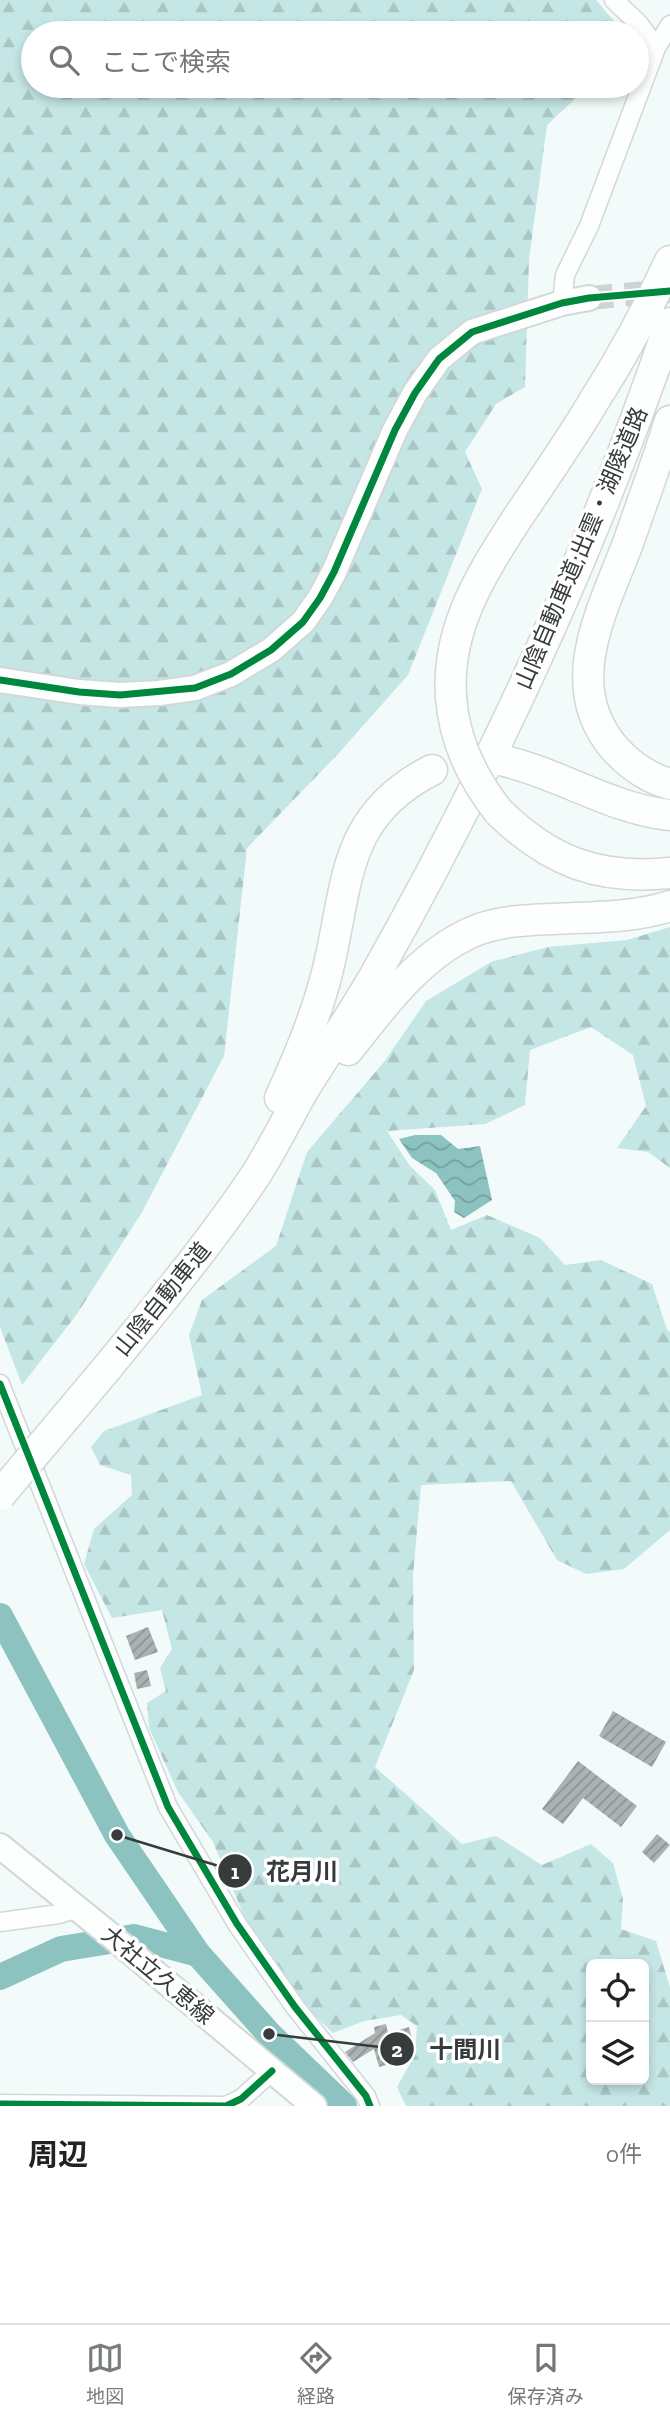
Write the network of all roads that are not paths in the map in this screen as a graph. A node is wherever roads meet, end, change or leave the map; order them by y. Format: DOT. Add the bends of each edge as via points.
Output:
graph roads {
  1 [pos="614,0"];
  2 [pos="636,21"];
  3 [pos="670,25"];
  4 [pos="649,38"];
  5 [pos="656,48"];
  6 [pos="649,67"];
  7 [pos="637,98"];
  8 [pos="670,261"];
  9 [pos="589,298"];
  10 [pos="562,303"];
  11 [pos="670,323"];
  12 [pos="670,421"];
  13 [pos="0,680"];
  14 [pos="494,766"];
  15 [pos="432,770"];
  16 [pos="670,783"];
  17 [pos="670,815"];
  18 [pos="670,873"];
  19 [pos="670,906"];
  20 [pos="253,1168"];
  21 [pos="103,1365"];
  22 [pos="0,1384"];
  23 [pos="0,1482"];
  24 [pos="0,1495"];
  25 [pos="0,1846"];
  26 [pos="78,1908"];
  27 [pos="0,1922"];
  28 [pos="272,2071"];
  29 [pos="0,2104"];
  30 [pos="314,2106"];
  31 [pos="370,2106"];
  1 -- 2 [label="street"];
  3 -- 5 [label="street"];
  4 -- 5 [label="street"];
  5 -- 6 [label="street"];
  7 -- 10 [label="street" via="589,226 565,275"];
  8 -- 18 [label="highway, bridge" via="594,401 470,597 452,655 451,697 467,764 482,791 520,833 568,861 596,870 622,875"];
  9 -- 10 [label="street"];
  10 -- 13 [label="street" via="472,332 439,359 396,430 320,598 303,622 271,650 232,674 195,688 159,693 79,692"];
  11 -- 14 [label="highway, 山陰自動車道;出雲・湖陵道路" via="604,503"];
  12 -- 16 [label="highway" via="602,610 588,665 595,719 609,741 644,774"];
  14 -- 17 [label="highway" via="549,774 619,804"];
  14 -- 20 [label="highway, 山陰自動車道" via="373,979"];
  15 -- 20 [label="highway" via="389,797 362,836 345,883 327,975 306,1042"];
  19 -- 20 [label="highway" via="613,916 514,921 470,932 429,959 383,1006"];
  20 -- 21 [label="highway, 山陰自動車道" via="214,1234"];
  21 -- 23 [label="highway, 山陰自動車道"];
  21 -- 24 [label="highway, 山陰自動車道, bridge"];
  22 -- 31 [label="street" via="168,1807 237,1924"];
  25 -- 26 [label="street, 大社立久恵線"];
  26 -- 27 [label="street"];
  26 -- 28 [label="street, 大社立久恵線"];
  28 -- 29 [label="street" via="241,2099 226,2106"];
  28 -- 30 [label="street, 大社立久恵線"];
}
